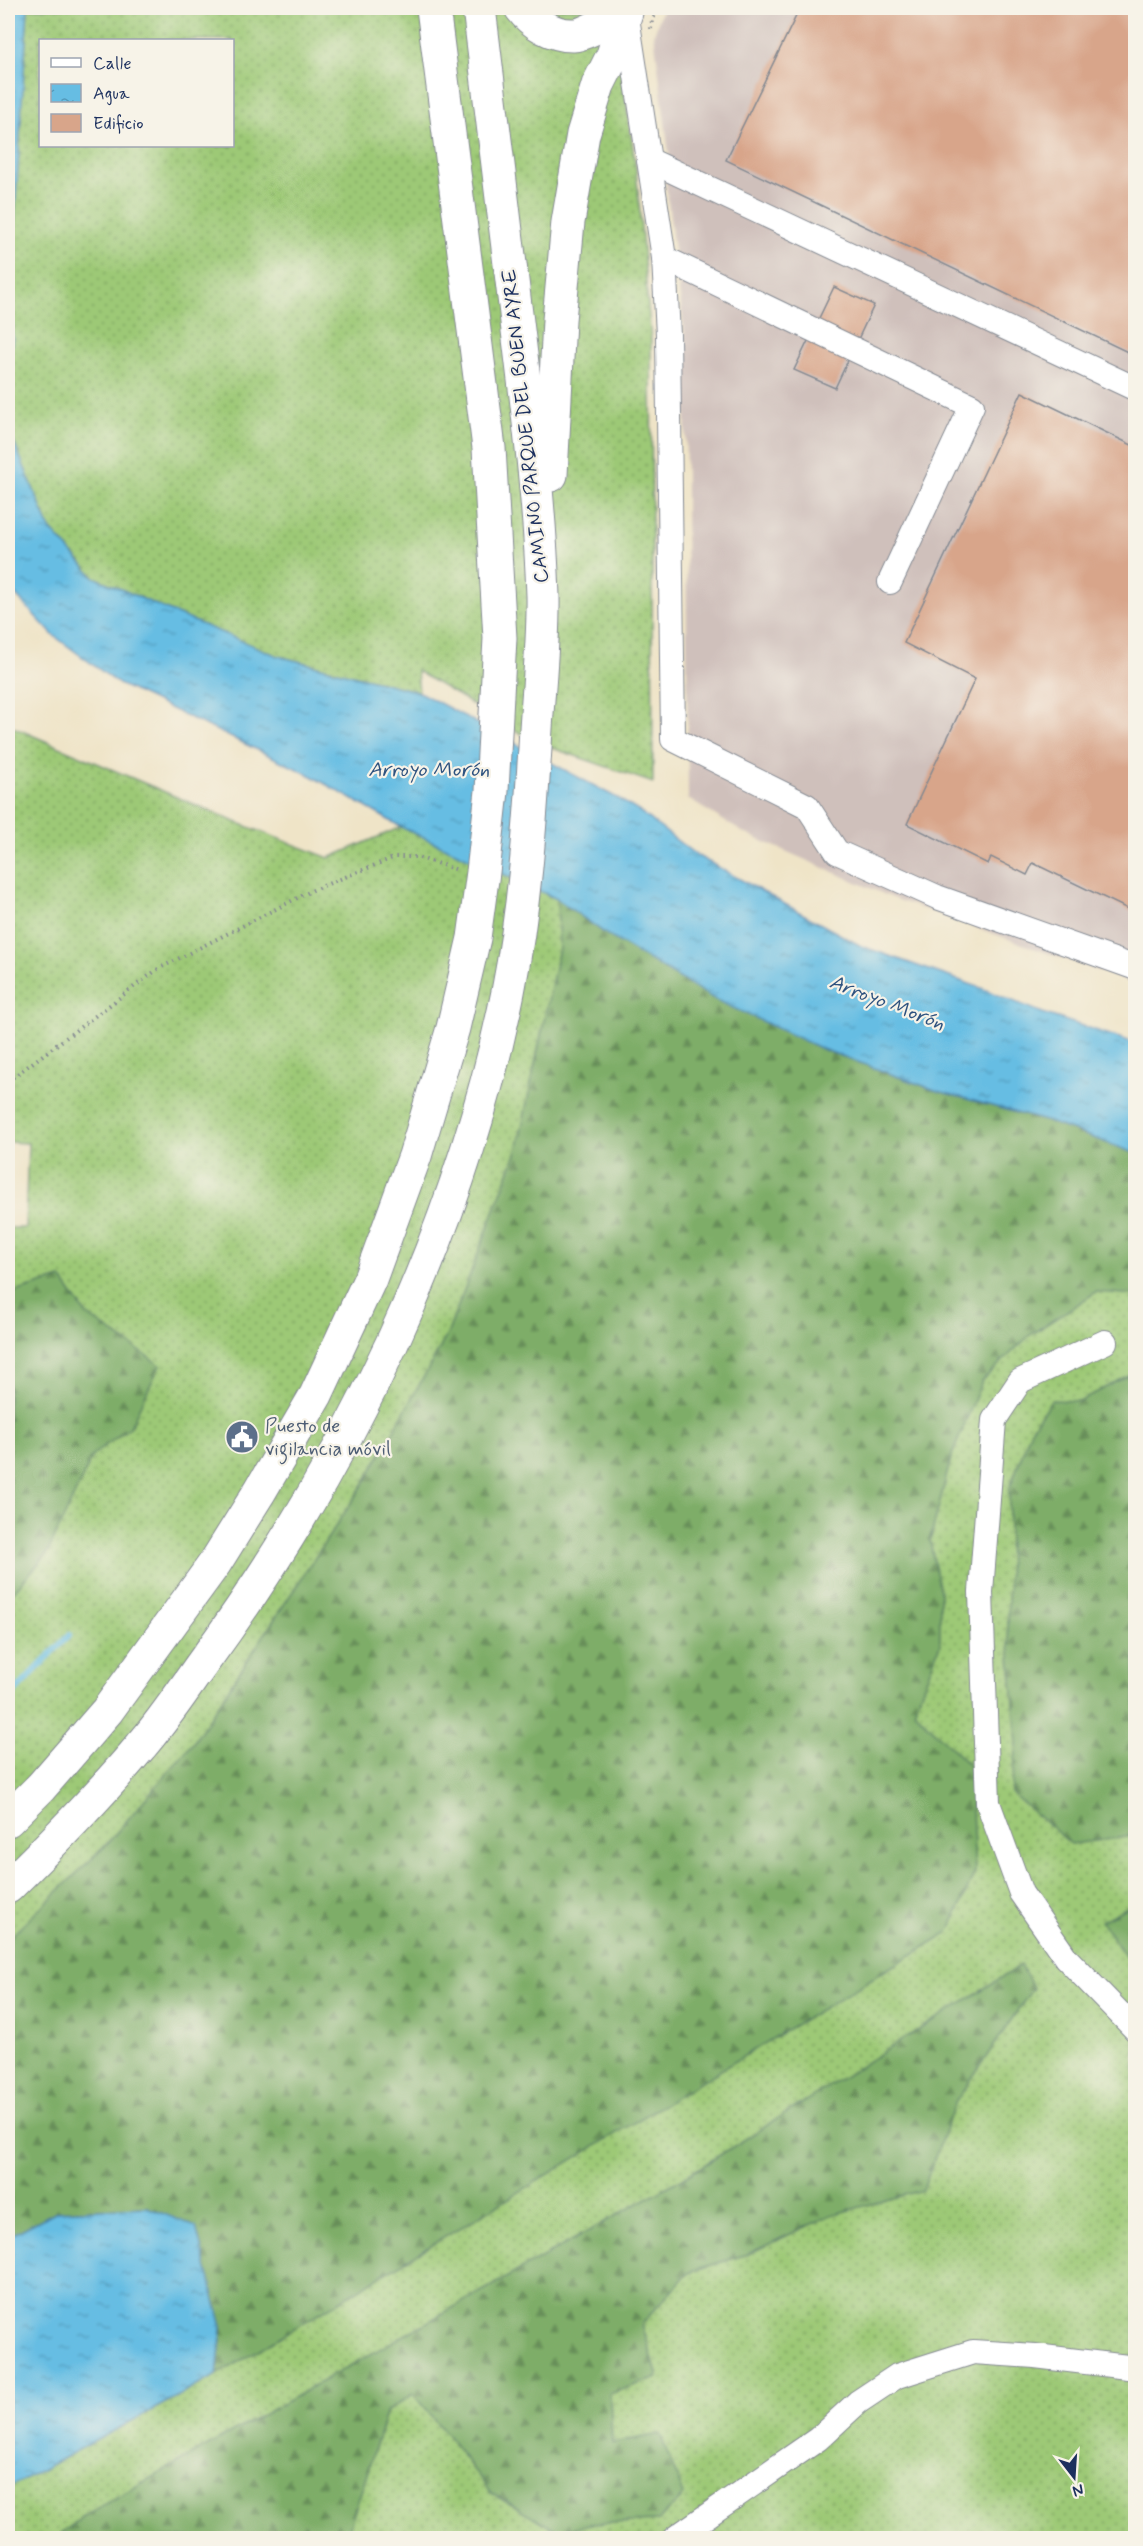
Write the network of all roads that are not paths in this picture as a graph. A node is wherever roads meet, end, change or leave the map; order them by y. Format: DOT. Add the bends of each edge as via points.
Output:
graph roads {
  1 [pos="433,8"];
  2 [pos="479,8"];
  3 [pos="521,8"];
  4 [pos="627,9"];
  5 [pos="648,160"];
  6 [pos="664,258"];
  7 [pos="1136,388"];
  8 [pos="890,582"];
  9 [pos="543,597"];
  10 [pos="1136,968"];
  11 [pos="1105,1342"];
  12 [pos="8,1820"];
  13 [pos="8,1887"];
  14 [pos="1136,2030"];
  15 [pos="1136,2368"];
  16 [pos="675,2538"];
  1 -- 12 [label="highway, CAMINO PARQUE DEL BUEN AYRE" via="489,448 500,638 492,791 483,870 474,938 453,1028 415,1156 370,1279 316,1395 214,1563 134,1674 107,1711"];
  2 -- 9 [label="highway, CAMINO PARQUE DEL BUEN AYRE" via="535,475"];
  3 -- 4 [label="highway" via="536,23 575,36"];
  4 -- 5 [label="street"];
  4 -- 9 [label="highway" via="584,134 568,222"];
  5 -- 6 [label="street"];
  5 -- 7 [label="street"];
  6 -- 8 [label="street" via="972,406"];
  6 -- 10 [label="street" via="673,739 807,806 837,852 937,897"];
  9 -- 13 [label="highway, CAMINO PARQUE DEL BUEN AYRE" via="532,814 508,990 482,1100 425,1269 358,1413 301,1518 228,1628 152,1733 77,1818"];
  11 -- 14 [label="street" via="1020,1381 994,1420 981,1592 988,1803 1021,1893 1066,1958"];
  15 -- 16 [label="street" via="973,2352 897,2376 858,2402 818,2439"];
}
